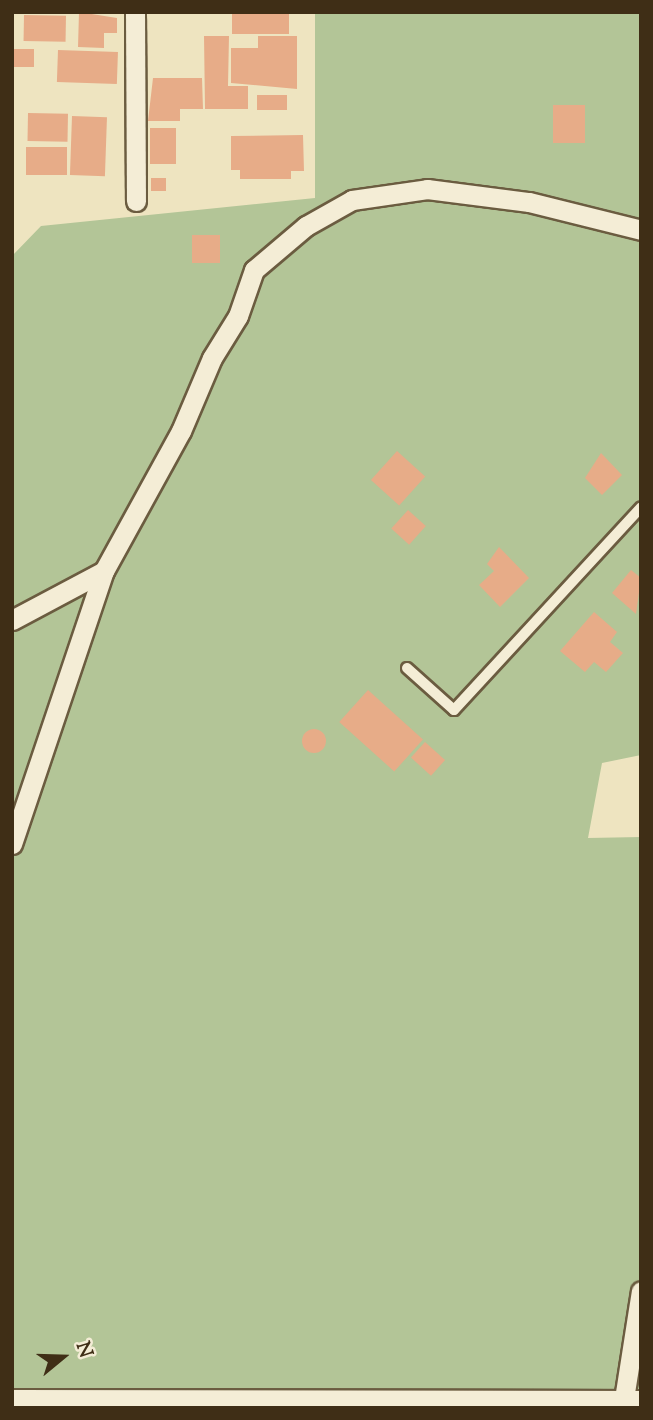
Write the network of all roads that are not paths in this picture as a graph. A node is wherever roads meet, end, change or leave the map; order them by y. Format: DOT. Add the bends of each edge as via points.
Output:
graph roads {
  1 [pos="135,12"];
  2 [pos="136,201"];
  3 [pos="641,230"];
  4 [pos="641,506"];
  5 [pos="104,571"];
  6 [pos="12,620"];
  7 [pos="407,668"];
  8 [pos="12,844"];
  9 [pos="641,1291"];
  10 [pos="12,1399"];
  11 [pos="632,1399"];
  12 [pos="256,1404"];
  13 [pos="592,1408"];
  1 -- 2 [label="street"];
  3 -- 5 [label="street" via="529,202 427,189 352,200 306,226 254,270 238,316 212,358 181,431"];
  4 -- 7 [label="lane" via="454,710"];
  5 -- 6 [label="street"];
  5 -- 8 [label="street"];
  9 -- 11 [label="street"];
  10 -- 12 [label="street"];
  11 -- 12 [label="street"];
  11 -- 13 [label="street"];
}
